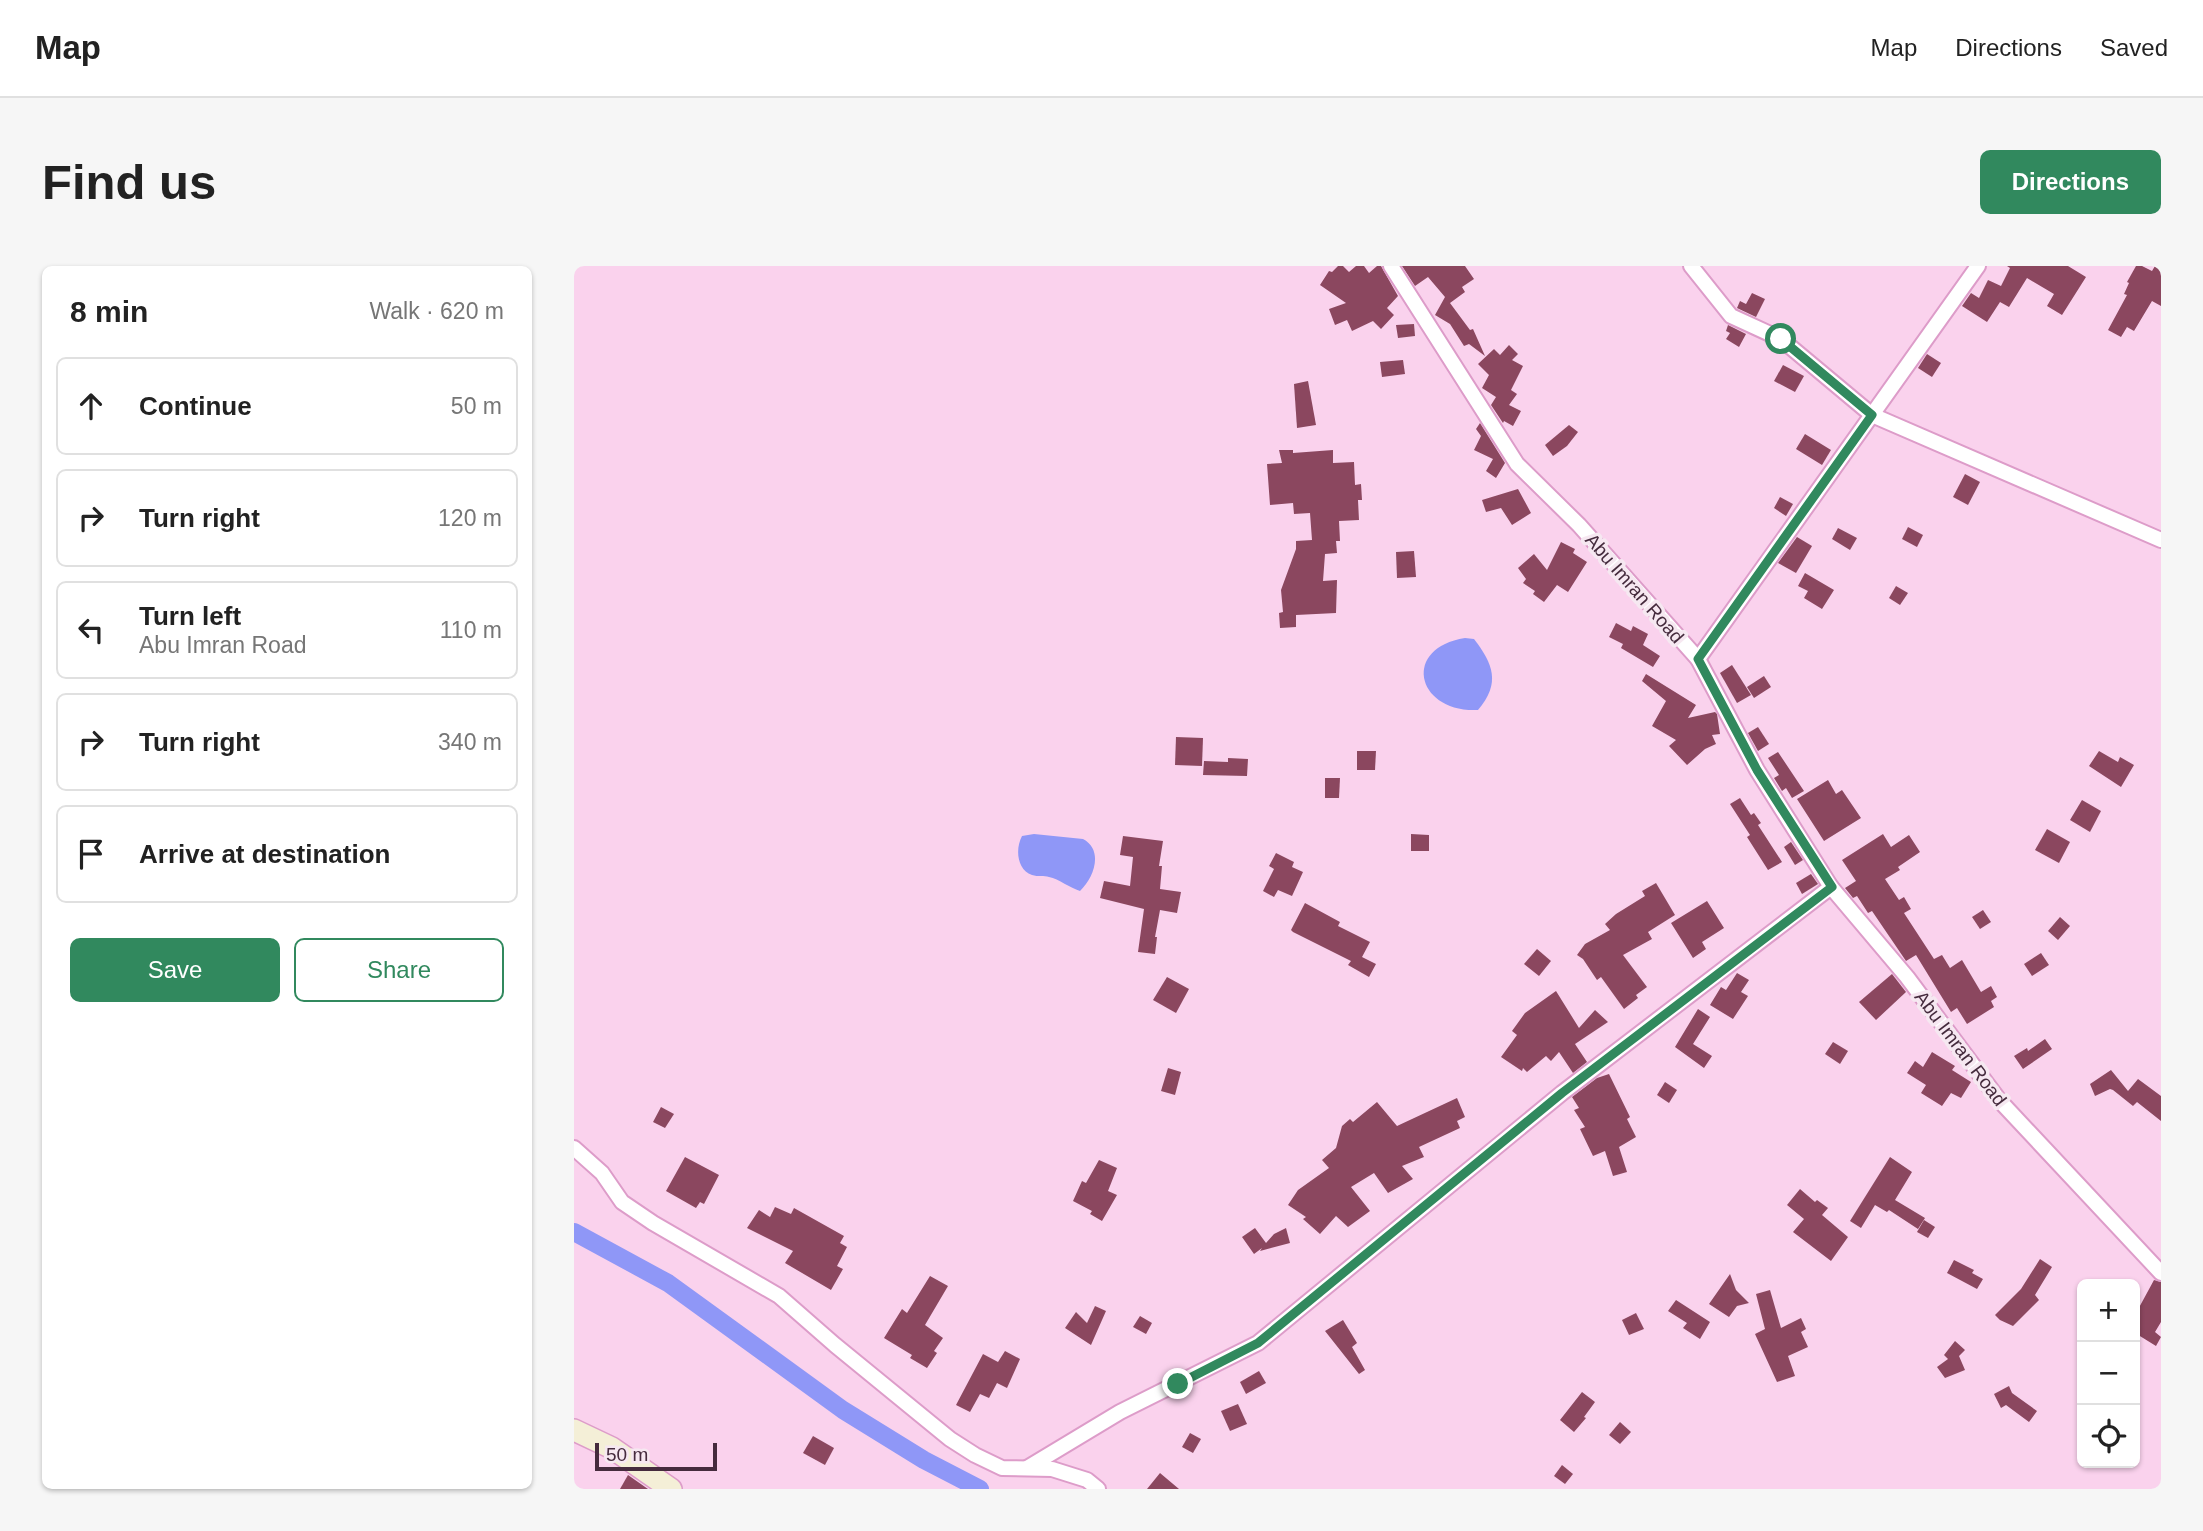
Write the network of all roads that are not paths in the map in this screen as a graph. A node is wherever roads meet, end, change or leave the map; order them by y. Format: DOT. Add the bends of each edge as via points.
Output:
graph roads {
  1 [pos="1391,266"];
  2 [pos="1691,266"];
  3 [pos="1978,266"];
  4 [pos="1872,415"];
  5 [pos="2161,540"];
  6 [pos="1698,659"];
  7 [pos="1832,887"];
  8 [pos="574,1148"];
  9 [pos="2161,1273"];
  10 [pos="574,1430"];
  11 [pos="1027,1468"];
  12 [pos="671,1489"];
  13 [pos="1098,1489"];
  1 -- 6 [label="street, Abu Imran Road" via="1517,464 1579,525"];
  2 -- 4 [label="street" via="1731,316 1781,339"];
  3 -- 4 [label="street"];
  4 -- 5 [label="street"];
  4 -- 6 [label="street"];
  6 -- 7 [label="street, Abu Imran Road" via="1757,770"];
  7 -- 9 [label="street, Abu Imran Road" via="1999,1100"];
  7 -- 11 [label="street" via="1562,1093 1258,1343 1120,1412"];
  8 -- 11 [label="street" via="602,1173 622,1202 779,1296 950,1439 1002,1468"];
  10 -- 12 [label="street" via="612,1448"];
  11 -- 13 [label="street" via="1052,1469 1087,1480"];
}
